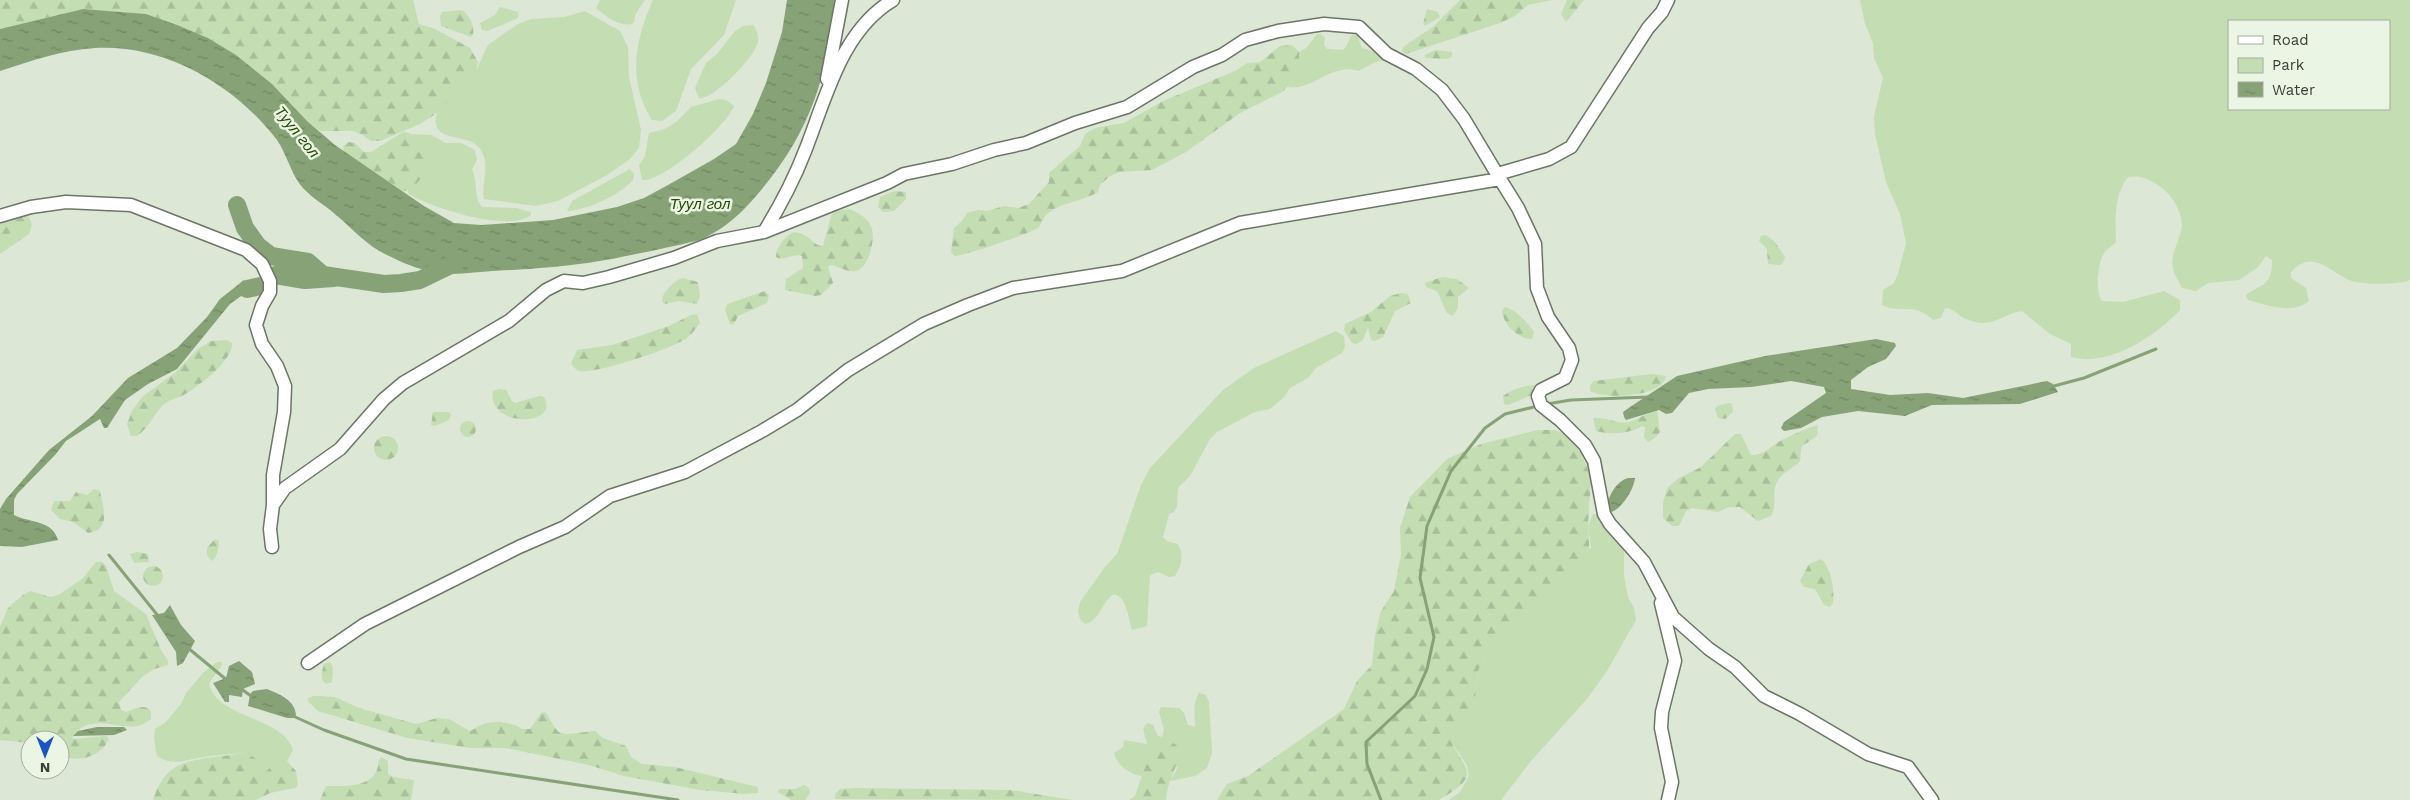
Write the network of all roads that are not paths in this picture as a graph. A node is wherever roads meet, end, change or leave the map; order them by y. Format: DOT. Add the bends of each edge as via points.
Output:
graph roads {
  1 [pos="842,0"];
  2 [pos="893,0"];
  3 [pos="1668,0"];
  4 [pos="823,101"];
  5 [pos="1500,179"];
  6 [pos="0,216"];
  7 [pos="764,232"];
  8 [pos="273,505"];
  9 [pos="272,547"];
  10 [pos="1658,586"];
  11 [pos="308,663"];
  12 [pos="1668,800"];
  13 [pos="1932,800"];
  1 -- 4 [label="street"];
  2 -- 4 [label="street" via="861,27"];
  3 -- 5 [label="street" via="1571,147 1549,159 1509,170 1501,174"];
  4 -- 7 [label="street" via="787,194"];
  5 -- 7 [label="street" via="1442,90 1416,69 1387,54 1359,27 1324,24 1245,40 1222,55 1192,67 1128,107 1075,123 1026,143 904,174"];
  5 -- 10 [label="street" via="1535,244 1538,288 1548,317 1569,348 1572,360 1565,378 1541,390 1538,396 1541,405 1586,445 1594,461 1604,514 1644,562"];
  5 -- 11 [label="street" via="1240,224 1122,271 1013,288 968,305 924,324 863,361 797,410 762,431 685,472 610,496 565,527 366,624"];
  6 -- 8 [label="street" via="66,202 131,205 246,250 262,264 270,281 270,292 256,325 262,344 278,366 285,386 273,475"];
  7 -- 8 [label="street" via="717,241 674,258 584,283 564,281 546,290 509,321 403,383 384,399 340,449 285,488"];
  8 -- 9 [label="street"];
  10 -- 12 [label="street" via="1675,661 1660,728 1672,782"];
  10 -- 13 [label="street" via="1673,617 1735,667 1764,696 1868,754 1908,767"];
}
